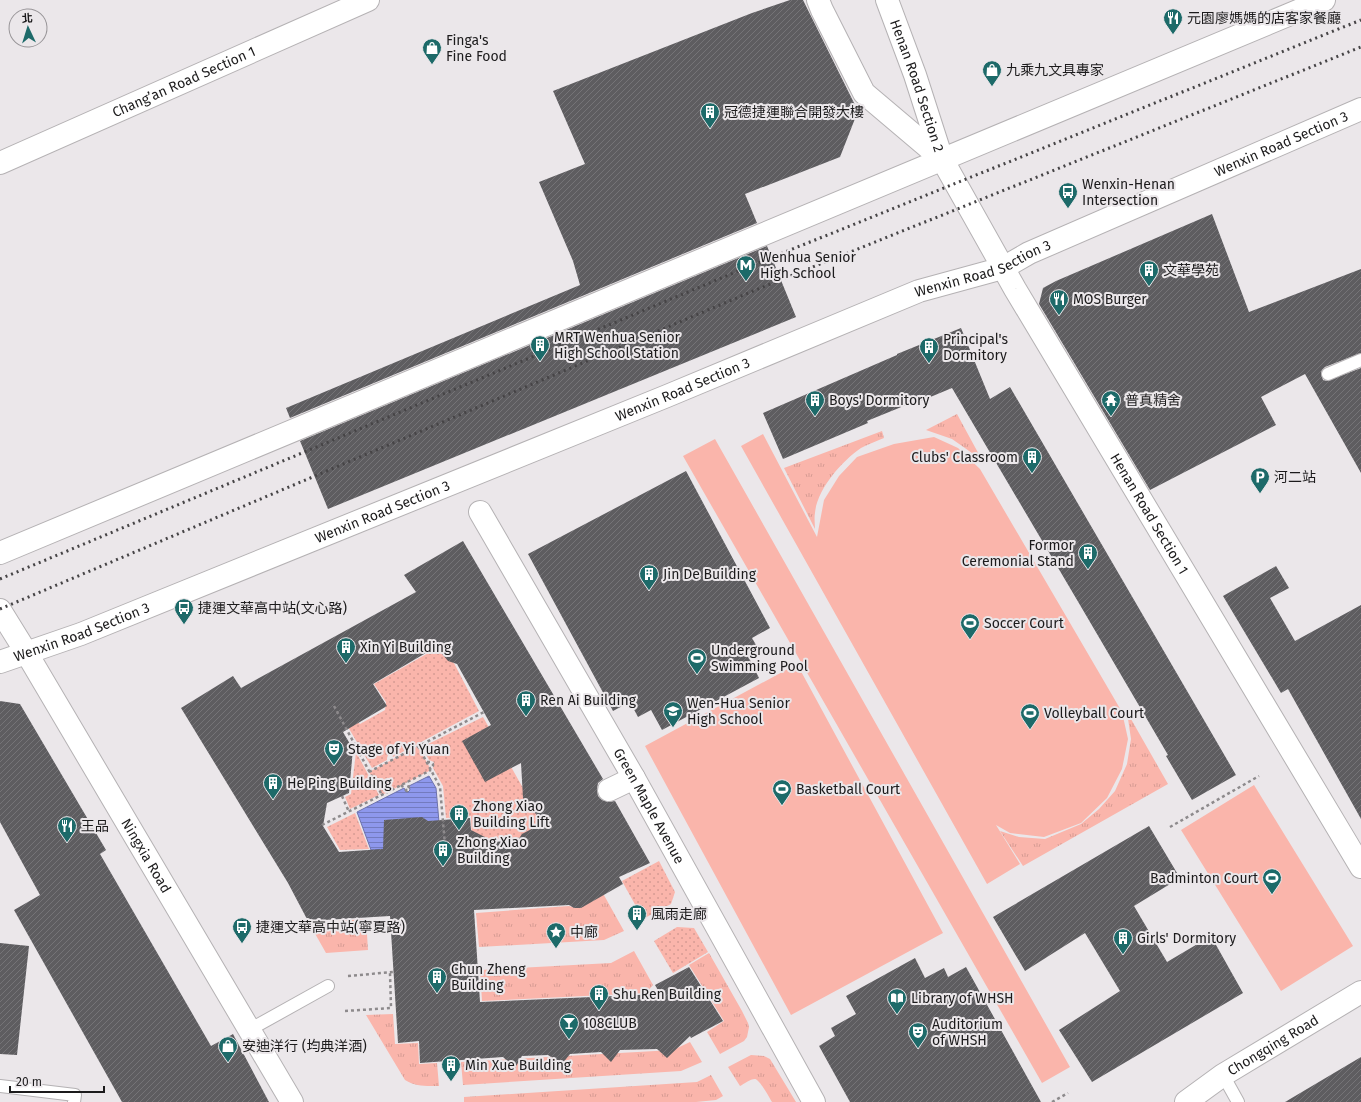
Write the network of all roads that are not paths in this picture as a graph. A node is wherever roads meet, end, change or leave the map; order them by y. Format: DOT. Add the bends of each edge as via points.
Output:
graph roads {
  1 [pos="368,0"];
  2 [pos="818,0"];
  3 [pos="887,0"];
  4 [pos="1324,0"];
  5 [pos="1361,109"];
  6 [pos="942,159"];
  7 [pos="0,163"];
  8 [pos="1003,268"];
  9 [pos="1361,360"];
  10 [pos="1328,374"];
  11 [pos="480,512"];
  12 [pos="0,552"];
  13 [pos="0,610"];
  14 [pos="26,652"];
  15 [pos="0,662"];
  16 [pos="634,778"];
  17 [pos="609,790"];
  18 [pos="1361,867"];
  19 [pos="328,986"];
  20 [pos="1361,992"];
  21 [pos="249,1030"];
  22 [pos="1223,1076"];
  23 [pos="0,1086"];
  24 [pos="74,1102"];
  25 [pos="292,1102"];
  26 [pos="814,1102"];
  27 [pos="1186,1102"];
  28 [pos="1238,1102"];
  1 -- 7 [label="street, Chang’an Road Section 1"];
  2 -- 6 [label="street, Henan Road Section 2" via="864,93"];
  3 -- 6 [label="street, Henan Road Section 2" via="915,74"];
  4 -- 6 [label="street"];
  5 -- 8 [label="street, Wenxin Road Section 3" via="1037,250"];
  6 -- 8 [label="street, Henan Road Section 1"];
  6 -- 12 [label="street"];
  8 -- 14 [label="street, Wenxin Road Section 3" via="919,291 81,634"];
  8 -- 18 [label="street, Henan Road Section 1"];
  9 -- 10 [label="lane"];
  11 -- 16 [label="street, Green Maple Avenue"];
  13 -- 14 [label="street, Ningxia Road"];
  14 -- 15 [label="street, Wenxin Road Section 3"];
  14 -- 21 [label="street, Ningxia Road"];
  16 -- 17 [label="street"];
  16 -- 26 [label="street, Green Maple Avenue"];
  19 -- 21 [label="lane"];
  20 -- 22 [label="street, Chongqing Road"];
  21 -- 25 [label="street, Ningxia Road"];
  22 -- 27 [label="street, Chongqing Road"];
  22 -- 28 [label="lane"];
  23 -- 24 [label="lane" via="75,1095"];
}
